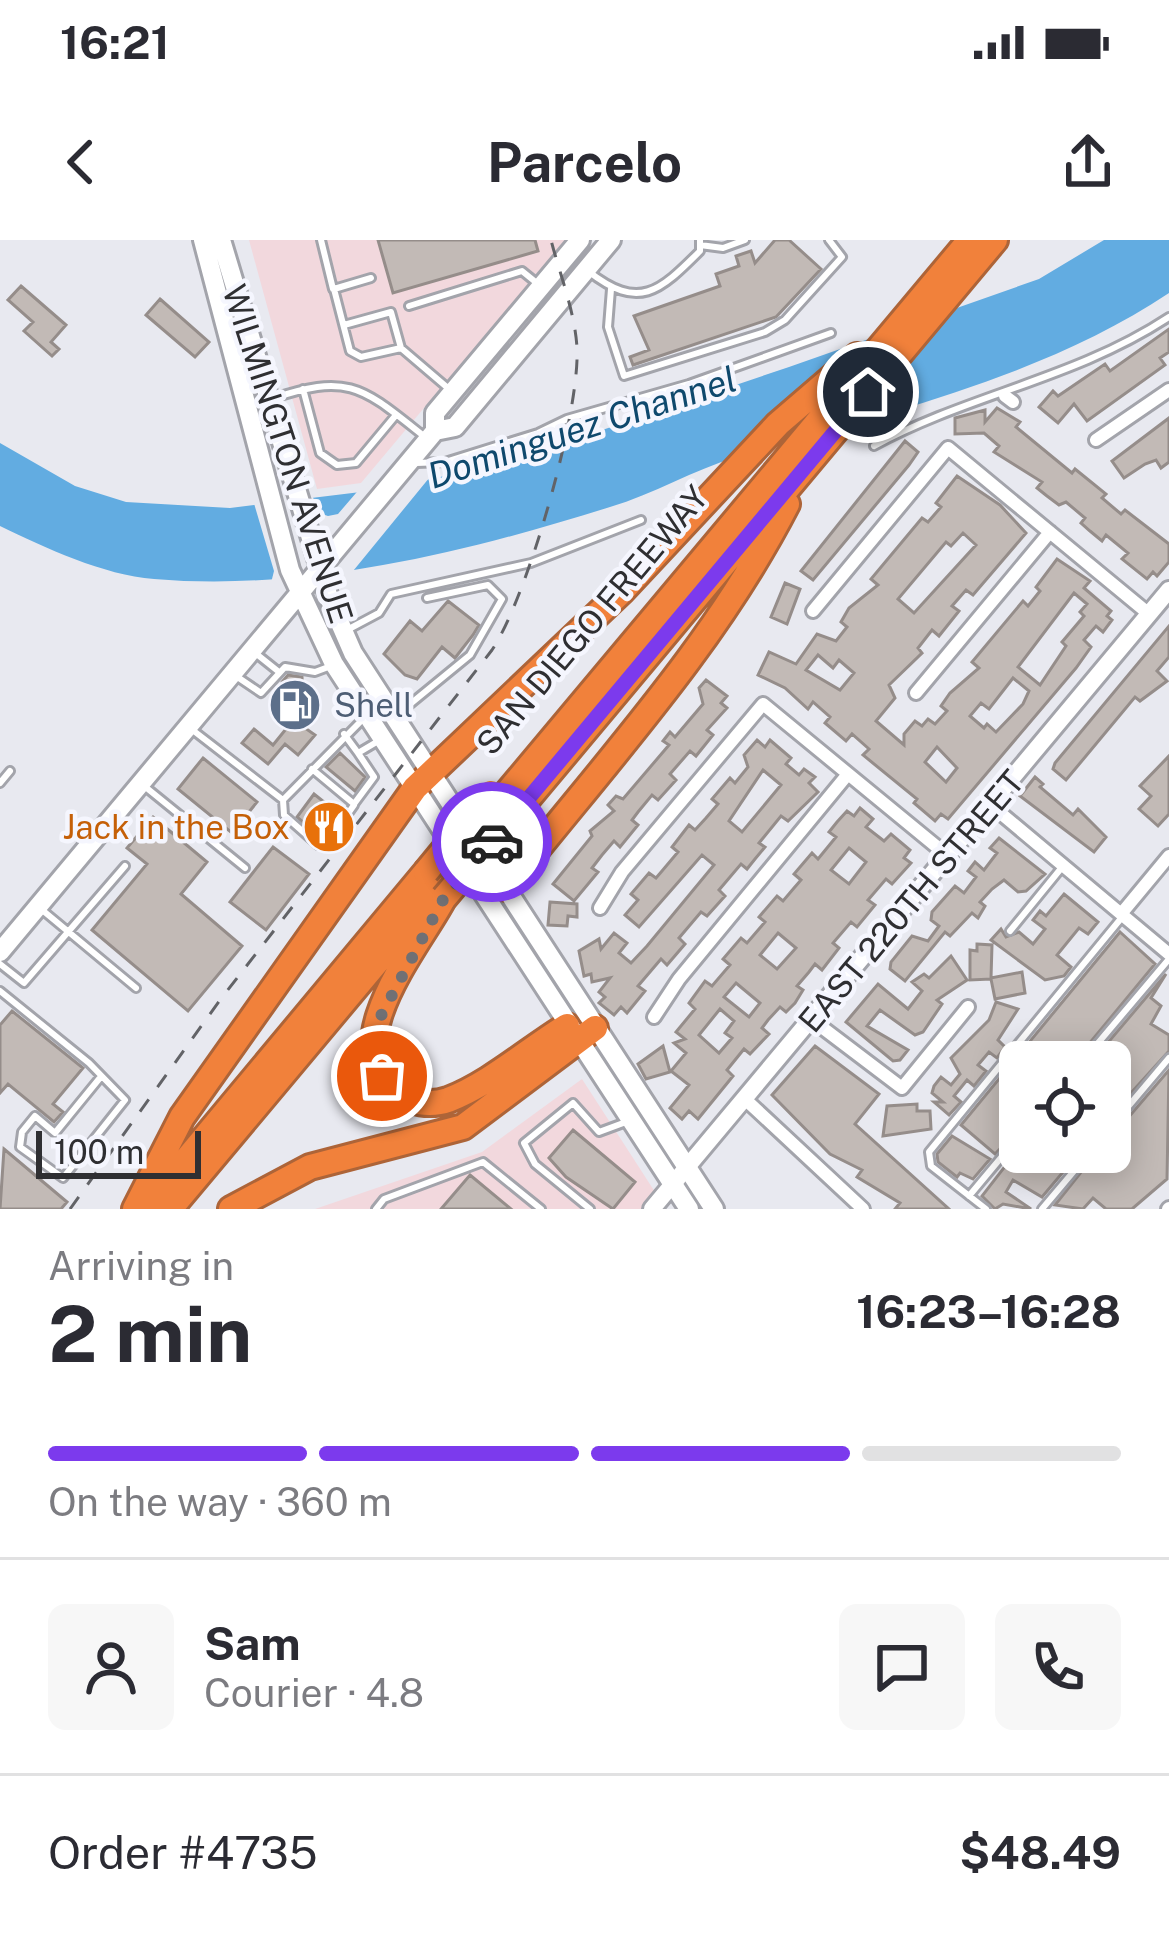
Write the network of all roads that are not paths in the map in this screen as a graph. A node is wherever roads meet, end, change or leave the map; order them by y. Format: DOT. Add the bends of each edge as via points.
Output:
graph roads {
  1 [pos="203,240"];
  2 [pos="221,240"];
  3 [pos="321,240"];
  4 [pos="580,240"];
  5 [pos="611,240"];
  6 [pos="745,240"];
  7 [pos="829,240"];
  8 [pos="954,240"];
  9 [pos="970,240"];
  10 [pos="980,240"];
  11 [pos="995,240"];
  12 [pos="700,243"];
  13 [pos="586,269"];
  14 [pos="371,278"];
  15 [pos="541,286"];
  16 [pos="611,289"];
  17 [pos="334,290"];
  18 [pos="923,302"];
  19 [pos="409,306"];
  20 [pos="1169,317"];
  21 [pos="343,325"];
  22 [pos="831,333"];
  23 [pos="401,348"];
  24 [pos="857,356"];
  25 [pos="302,388"];
  26 [pos="1169,390"];
  27 [pos="452,392"];
  28 [pos="269,400"];
  29 [pos="396,415"];
  30 [pos="431,435"];
  31 [pos="1096,440"];
  32 [pos="874,446"];
  33 [pos="782,470"];
  34 [pos="400,472"];
  35 [pos="641,520"];
  36 [pos="1050,532"];
  37 [pos="320,566"];
  38 [pos="1169,590"];
  39 [pos="298,597"];
  40 [pos="427,598"];
  41 [pos="813,611"];
  42 [pos="1150,614"];
  43 [pos="343,632"];
  44 [pos="251,650"];
  45 [pos="334,664"];
  46 [pos="279,672"];
  47 [pos="232,673"];
  48 [pos="916,693"];
  49 [pos="392,711"];
  50 [pos="368,716"];
  51 [pos="188,726"];
  52 [pos="344,734"];
  53 [pos="382,738"];
  54 [pos="358,753"];
  55 [pos="311,769"];
  56 [pos="10,771"];
  57 [pos="848,774"];
  58 [pos="423,779"];
  59 [pos="0,783"];
  60 [pos="140,783"];
  61 [pos="283,800"];
  62 [pos="354,804"];
  63 [pos="992,806"];
  64 [pos="500,808"];
  65 [pos="947,856"];
  66 [pos="1169,856"];
  67 [pos="125,866"];
  68 [pos="1063,866"];
  69 [pos="244,868"];
  70 [pos="435,885"];
  71 [pos="506,887"];
  72 [pos="38,906"];
  73 [pos="600,908"];
  74 [pos="1122,915"];
  75 [pos="68,931"];
  76 [pos="1010,931"];
  77 [pos="0,952"];
  78 [pos="1169,957"];
  79 [pos="0,964"];
  80 [pos="136,988"];
  81 [pos="0,991"];
  82 [pos="968,1006"];
  83 [pos="654,1017"];
  84 [pos="811,1019"];
  85 [pos="580,1032"];
  86 [pos="1099,1041"];
  87 [pos="1169,1058"];
  88 [pos="99,1079"];
  89 [pos="746,1100"];
  90 [pos="1131,1103"];
  91 [pos="629,1120"];
  92 [pos="999,1160"];
  93 [pos="689,1168"];
  94 [pos="1072,1173"];
  95 [pos="673,1183"];
  96 [pos="969,1196"];
  97 [pos="135,1209"];
  98 [pos="145,1209"];
  99 [pos="160,1209"];
  100 [pos="170,1209"];
  101 [pos="185,1209"];
  102 [pos="231,1209"];
  103 [pos="376,1209"];
  104 [pos="541,1209"];
  105 [pos="590,1209"];
  106 [pos="652,1209"];
  107 [pos="688,1209"];
  108 [pos="714,1209"];
  109 [pos="863,1209"];
  110 [pos="986,1209"];
  111 [pos="1042,1209"];
  1 -- 39 [label="main road, WILMINGTON AVENUE"];
  2 -- 28 [label="main road, WILMINGTON AVENUE"];
  3 -- 17 [label="lane"];
  4 -- 15 [label="main road"];
  5 -- 13 [label="main road"];
  6 -- 12 [label="lane" via="722,248"];
  7 -- 16 [label="lane" via="842,256 785,320 624,376 608,327"];
  8 -- 18 [label="highway, SAN DIEGO FREEWAY"];
  9 -- 18 [label="highway"];
  10 -- 18 [label="highway"];
  11 -- 18 [label="highway, SAN DIEGO FREEWAY"];
  12 -- 16 [label="lane" via="666,286 640,295"];
  13 -- 16 [label="lane"];
  13 -- 30 [label="main road" via="455,427"];
  14 -- 17 [label="lane"];
  15 -- 19 [label="lane" via="522,271"];
  15 -- 27 [label="main road"];
  17 -- 21 [label="lane"];
  18 -- 24 [label="highway, SAN DIEGO FREEWAY"];
  18 -- 33 [label="highway, SAN DIEGO FREEWAY"];
  18 -- 33 [label="highway"];
  20 -- 32 [label="lane" via="1009,399 918,422"];
  21 -- 23 [label="lane" via="350,351 362,357"];
  21 -- 23 [label="lane" via="391,312"];
  22 -- 34 [label="lane"];
  23 -- 27 [label="lane"];
  24 -- 33 [label="highway, SAN DIEGO FREEWAY"];
  24 -- 58 [label="highway" via="778,424 582,632"];
  25 -- 28 [label="lane"];
  25 -- 29 [label="lane" via="355,388"];
  25 -- 29 [label="lane" via="320,453 337,466 356,463"];
  26 -- 31 [label="street"];
  27 -- 30 [label="main road" via="434,412"];
  28 -- 37 [label="main road, WILMINGTON AVENUE"];
  29 -- 30 [label="lane"];
  30 -- 34 [label="main road"];
  33 -- 64 [label="highway, SAN DIEGO FREEWAY"];
  33 -- 64 [label="highway, SAN DIEGO FREEWAY"];
  33 -- 71 [label="highway" via="752,573"];
  34 -- 37 [label="main road"];
  35 -- 43 [label="lane" via="531,562 391,594 380,613"];
  36 -- 41 [label="street" via="948,448"];
  36 -- 42 [label="street"];
  36 -- 48 [label="street"];
  37 -- 39 [label="main road"];
  37 -- 43 [label="main road, WILMINGTON AVENUE"];
  38 -- 42 [label="street, EAST 220TH STREET"];
  39 -- 44 [label="main road"];
  39 -- 45 [label="main road, WILMINGTON AVENUE"];
  40 -- 49 [label="lane" via="488,585 502,599 470,655"];
  42 -- 63 [label="street, EAST 220TH STREET"];
  43 -- 49 [label="main road, WILMINGTON AVENUE"];
  44 -- 46 [label="lane"];
  44 -- 47 [label="main road"];
  45 -- 46 [label="lane"];
  45 -- 50 [label="main road, WILMINGTON AVENUE"];
  46 -- 47 [label="lane" via="261,693"];
  47 -- 51 [label="main road"];
  49 -- 50 [label="main road"];
  49 -- 58 [label="main road, WILMINGTON AVENUE"];
  50 -- 52 [label="lane"];
  50 -- 53 [label="main road, WILMINGTON AVENUE"];
  51 -- 60 [label="main road"];
  51 -- 61 [label="lane"];
  52 -- 54 [label="lane"];
  52 -- 55 [label="lane"];
  53 -- 54 [label="lane"];
  53 -- 58 [label="main road, WILMINGTON AVENUE"];
  54 -- 62 [label="lane" via="374,777"];
  55 -- 61 [label="lane"];
  55 -- 62 [label="lane"];
  56 -- 59 [label="lane"];
  57 -- 65 [label="street"];
  57 -- 73 [label="street" via="763,704"];
  57 -- 83 [label="street"];
  58 -- 71 [label="main road, WILMINGTON AVENUE"];
  58 -- 85 [label="main road, WILMINGTON AVENUE"];
  58 -- 97 [label="highway" via="182,1117"];
  60 -- 69 [label="lane"];
  60 -- 72 [label="main road"];
  61 -- 62 [label="lane" via="284,814 318,845"];
  63 -- 65 [label="street, EAST 220TH STREET"];
  63 -- 68 [label="street"];
  64 -- 70 [label="highway, SAN DIEGO FREEWAY, bridge"];
  65 -- 84 [label="street, EAST 220TH STREET"];
  66 -- 74 [label="street"];
  67 -- 75 [label="lane"];
  68 -- 74 [label="street"];
  68 -- 76 [label="lane"];
  70 -- 85 [label="highway" via="375,1027 374,1060 386,1083 417,1102 446,1100"];
  70 -- 98 [label="highway, SAN DIEGO FREEWAY"];
  70 -- 99 [label="highway"];
  70 -- 100 [label="highway"];
  70 -- 101 [label="highway, SAN DIEGO FREEWAY"];
  71 -- 85 [label="main road, WILMINGTON AVENUE"];
  72 -- 75 [label="lane"];
  72 -- 77 [label="main road"];
  74 -- 78 [label="street"];
  74 -- 96 [label="lane" via="928,1152 931,1166"];
  75 -- 79 [label="lane" via="24,983"];
  75 -- 80 [label="lane"];
  78 -- 86 [label="lane"];
  81 -- 88 [label="lane"];
  82 -- 84 [label="street" via="902,1088"];
  84 -- 89 [label="street, EAST 220TH STREET"];
  85 -- 91 [label="main road, WILMINGTON AVENUE"];
  85 -- 93 [label="main road, WILMINGTON AVENUE"];
  85 -- 102 [label="highway" via="463,1127 310,1167"];
  87 -- 90 [label="lane"];
  88 -- 88 [label="lane" via="125,1100 63,1178 20,1147 22,1132 35,1116 55,1133"];
  89 -- 93 [label="street, EAST 220TH STREET"];
  89 -- 109 [label="street"];
  91 -- 95 [label="main road, WILMINGTON AVENUE"];
  91 -- 105 [label="lane" via="599,1132 573,1103 524,1143 536,1164"];
  92 -- 96 [label="lane"];
  93 -- 95 [label="street, EAST 220TH STREET"];
  93 -- 108 [label="main road, WILMINGTON AVENUE"];
  94 -- 111 [label="lane"];
  95 -- 106 [label="street, EAST 220TH STREET"];
  95 -- 107 [label="main road, WILMINGTON AVENUE"];
  96 -- 110 [label="lane"];
  103 -- 104 [label="lane" via="483,1162"];
}
